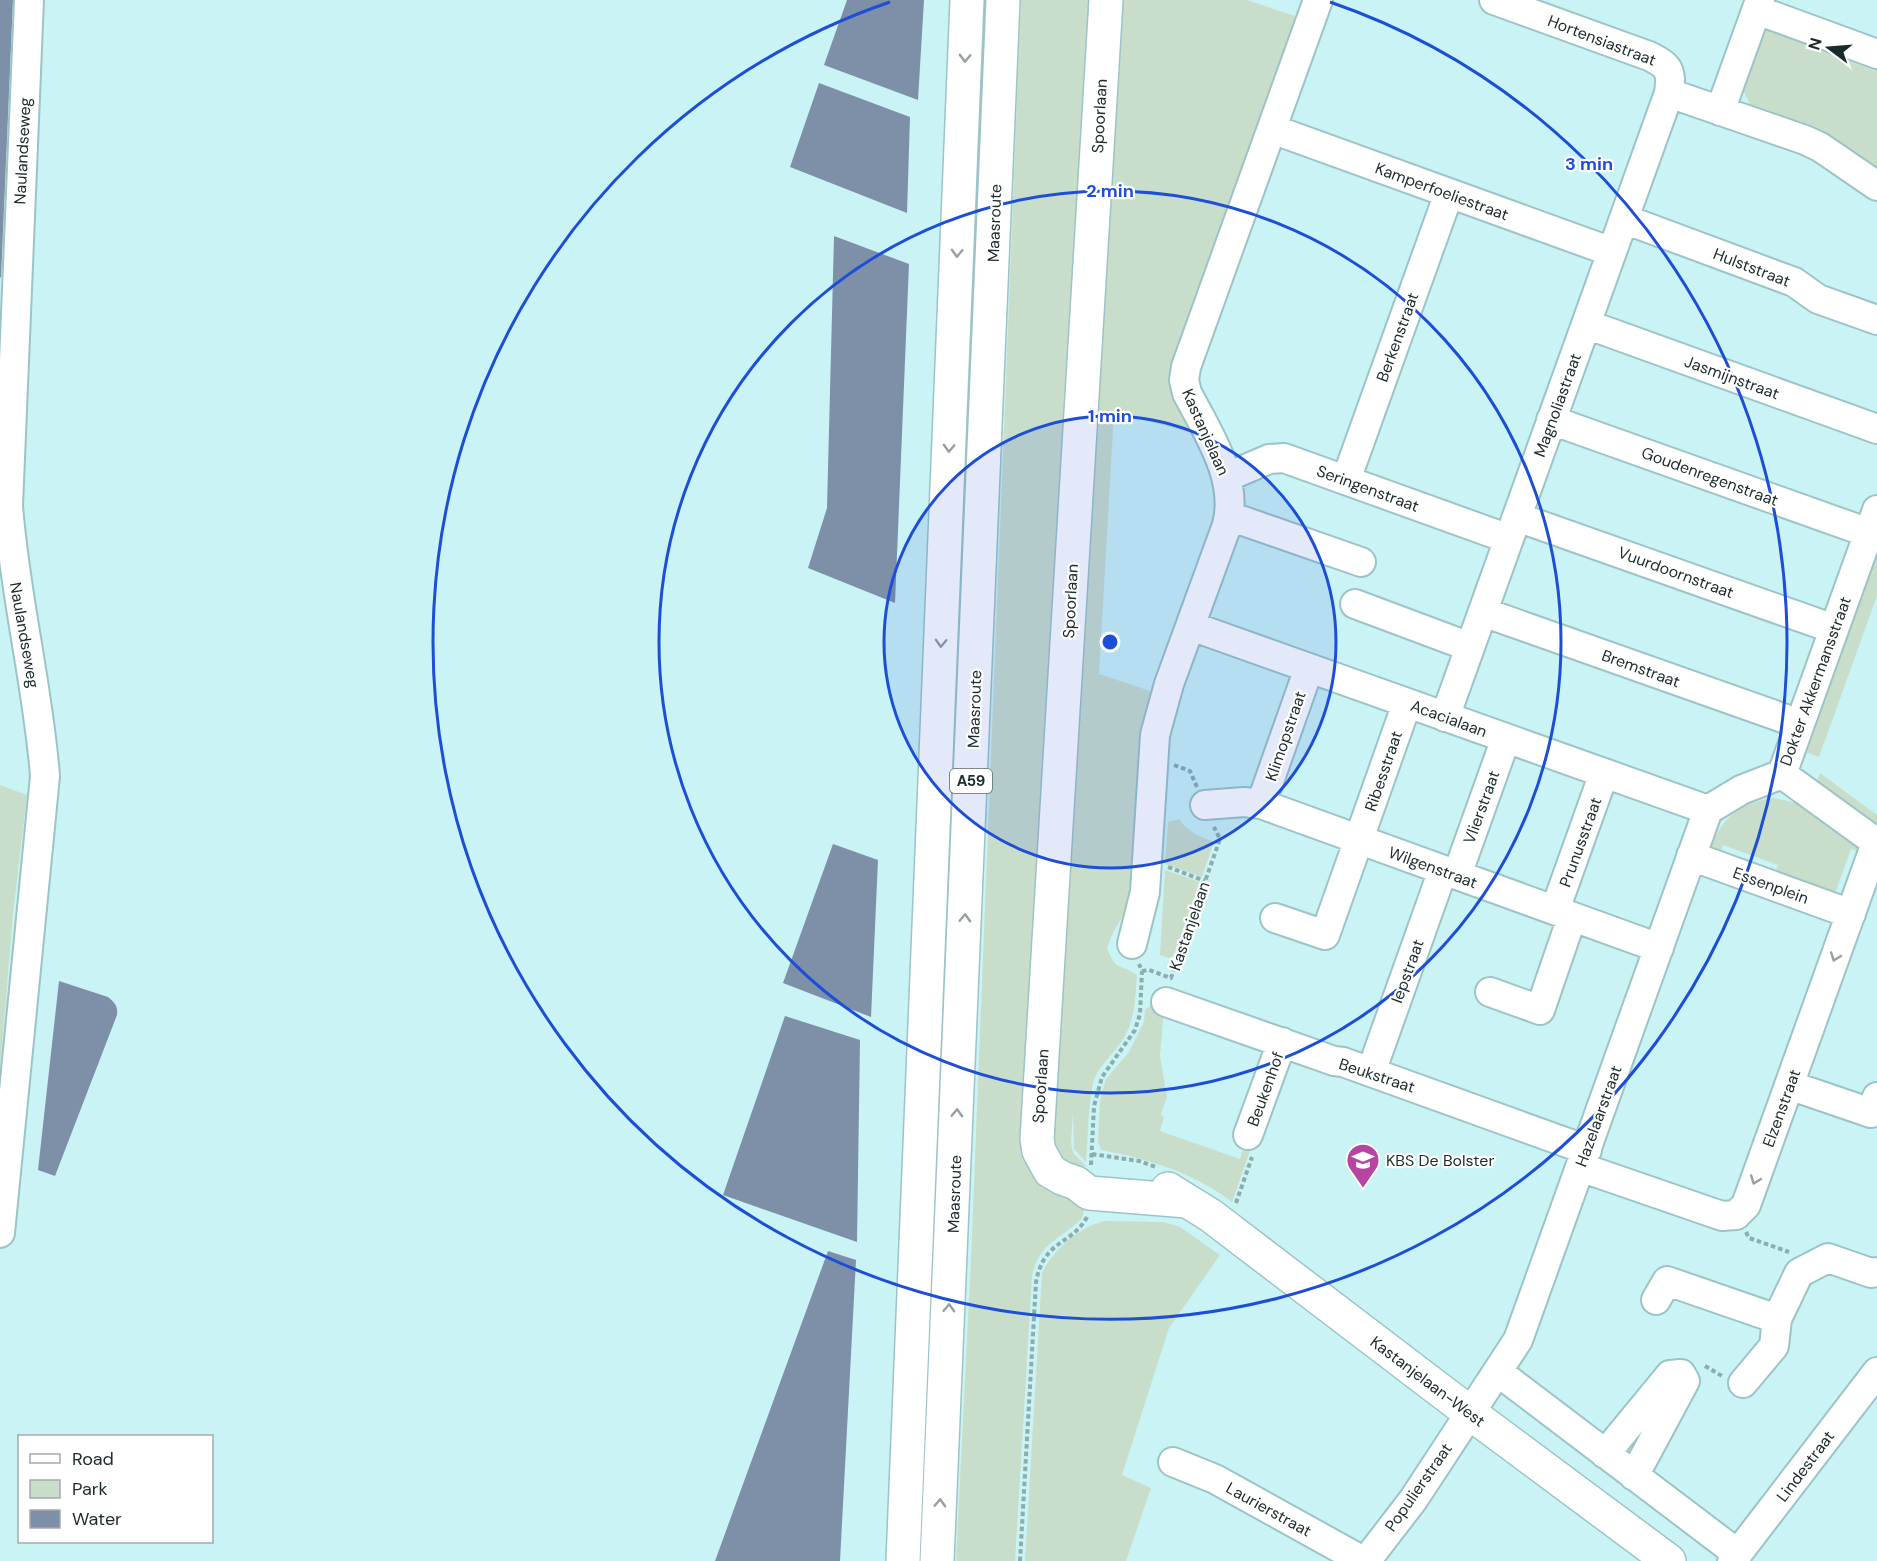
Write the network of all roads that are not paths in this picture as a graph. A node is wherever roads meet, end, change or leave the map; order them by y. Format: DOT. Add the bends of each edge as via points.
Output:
graph roads {
  1 [pos="29,0"];
  2 [pos="967,0"];
  3 [pos="1004,0"];
  4 [pos="1106,0"];
  5 [pos="1318,0"];
  6 [pos="1494,0"];
  7 [pos="1759,5"];
  8 [pos="1877,54"];
  9 [pos="1669,93"];
  10 [pos="1720,111"];
  11 [pos="1272,129"];
  12 [pos="1877,186"];
  13 [pos="1449,193"];
  14 [pos="1624,219"];
  15 [pos="1612,252"];
  16 [pos="1877,320"];
  17 [pos="1586,324"];
  18 [pos="1551,420"];
  19 [pos="1877,429"];
  20 [pos="1227,477"];
  21 [pos="1346,480"];
  22 [pos="1229,516"];
  23 [pos="1873,522"];
  24 [pos="1513,528"];
  25 [pos="1361,562"];
  26 [pos="1355,604"];
  27 [pos="1483,612"];
  28 [pos="1191,626"];
  29 [pos="1834,629"];
  30 [pos="1470,647"];
  31 [pos="1309,668"];
  32 [pos="1407,703"];
  33 [pos="1445,717"];
  34 [pos="1800,724"];
  35 [pos="1506,738"];
  36 [pos="1604,773"];
  37 [pos="1782,774"];
  38 [pos="1261,804"];
  39 [pos="1205,805"];
  40 [pos="1708,810"];
  41 [pos="1359,840"];
  42 [pos="1877,843"];
  43 [pos="1691,856"];
  44 [pos="1450,873"];
  45 [pos="1564,914"];
  46 [pos="1851,914"];
  47 [pos="1275,918"];
  48 [pos="1132,944"];
  49 [pos="1659,948"];
  50 [pos="1168,990"];
  51 [pos="1490,992"];
  52 [pos="1281,1042"];
  53 [pos="1371,1072"];
  54 [pos="1789,1085"];
  55 [pos="1877,1097"];
  56 [pos="1248,1135"];
  57 [pos="1583,1159"];
  58 [pos="1085,1184"];
  59 [pos="0,1233"];
  60 [pos="1877,1272"];
  61 [pos="1656,1300"];
  62 [pos="1777,1319"];
  63 [pos="1498,1372"];
  64 [pos="1876,1376"];
  65 [pos="1743,1383"];
  66 [pos="1470,1413"];
  67 [pos="1605,1454"];
  68 [pos="1173,1462"];
  69 [pos="1634,1476"];
  70 [pos="1735,1558"];
  71 [pos="903,1561"];
  72 [pos="937,1561"];
  73 [pos="1364,1561"];
  74 [pos="1669,1561"];
  1 -- 59 [label="street, Naulandseweg" via="8,506 45,776"];
  2 -- 71 [label="main road, A59, one-way"];
  72 -- 3 [label="main road, Maasroute / A59, one-way"];
  4 -- 58 [label="main road, Spoorlaan" via="1037,1139 1050,1171"];
  5 -- 11 [label="street, Kastanjelaan"];
  6 -- 9 [label="street, Hortensiastraat" via="1663,63 1671,77"];
  7 -- 8 [label="street"];
  7 -- 10 [label="street"];
  9 -- 10 [label="street"];
  9 -- 14 [label="street, Magnoliastraat"];
  10 -- 12 [label="street" via="1820,147"];
  11 -- 13 [label="street, Kamperfoeliestraat"];
  11 -- 20 [label="street, Kastanjelaan" via="1184,380"];
  13 -- 15 [label="street, Kamperfoeliestraat"];
  13 -- 21 [label="street, Berkenstraat"];
  14 -- 15 [label="street, Magnoliastraat"];
  14 -- 16 [label="street, Hulststraat" via="1794,282 1818,299"];
  15 -- 17 [label="street, Magnoliastraat"];
  17 -- 18 [label="street, Magnoliastraat"];
  17 -- 19 [label="street, Jasmijnstraat"];
  18 -- 23 [label="street, Goudenregenstraat"];
  18 -- 24 [label="street, Magnoliastraat"];
  20 -- 21 [label="street, Seringenstraat" via="1276,457"];
  20 -- 22 [label="street, Kastanjelaan" via="1231,495"];
  21 -- 24 [label="street, Seringenstraat"];
  22 -- 25 [label="street"];
  22 -- 28 [label="street, Kastanjelaan"];
  23 -- 29 [label="street, Dokter Akkermansstraat"];
  24 -- 27 [label="street, Magnoliastraat"];
  24 -- 29 [label="street, Vuurdoornstraat"];
  26 -- 30 [label="street"];
  27 -- 30 [label="street, Magnoliastraat"];
  27 -- 34 [label="street, Bremstraat"];
  28 -- 31 [label="street, Acacialaan"];
  28 -- 48 [label="street, Kastanjelaan" via="1155,735 1145,892"];
  29 -- 34 [label="street, Dokter Akkermansstraat"];
  30 -- 33 [label="street, Magnoliastraat"];
  31 -- 32 [label="street, Acacialaan"];
  31 -- 38 [label="street, Klimopstraat"];
  32 -- 33 [label="street, Acacialaan"];
  32 -- 41 [label="street, Ribesstraat"];
  33 -- 35 [label="street, Acacialaan"];
  34 -- 37 [label="street, Dokter Akkermansstraat"];
  35 -- 36 [label="street, Acacialaan"];
  35 -- 44 [label="street, Vlierstraat"];
  36 -- 40 [label="street, Acacialaan"];
  36 -- 45 [label="street, Prunusstraat"];
  37 -- 40 [label="street, Dokter Akkermansstraat" via="1741,790"];
  37 -- 42 [label="street"];
  38 -- 39 [label="street, Wilgenstraat" via="1244,801"];
  38 -- 41 [label="street, Wilgenstraat"];
  40 -- 43 [label="street, Hazelaarstraat"];
  41 -- 44 [label="street, Wilgenstraat"];
  41 -- 47 [label="street, Ribesstraat" via="1325,935"];
  42 -- 46 [label="street, Elzenstraat"];
  43 -- 46 [label="street, Essenplein"];
  43 -- 49 [label="street, Hazelaarstraat"];
  44 -- 45 [label="street, Wilgenstraat"];
  44 -- 53 [label="street, Iepstraat"];
  45 -- 49 [label="street, Wilgenstraat"];
  45 -- 51 [label="street, Prunusstraat" via="1540,1010"];
  46 -- 54 [label="street, Elzenstraat, one-way"];
  49 -- 57 [label="street, Hazelaarstraat"];
  50 -- 52 [label="street, Beukstraat"];
  52 -- 53 [label="street, Beukstraat"];
  52 -- 56 [label="street, Beukenhof"];
  53 -- 57 [label="street, Beukstraat"];
  54 -- 55 [label="street" via="1871,1113"];
  54 -- 57 [label="street, Elzenstraat, one-way" via="1746,1204 1736,1215 1722,1216"];
  57 -- 63 [label="street, Hazelaarstraat" via="1518,1340"];
  58 -- 66 [label="main road, Kastanjelaan-West" via="1187,1201"];
  60 -- 62 [label="street" via="1828,1258 1799,1273"];
  61 -- 62 [label="street" via="1667,1281"];
  62 -- 65 [label="street" via="1774,1346"];
  63 -- 66 [label="street, Hazelaarstraat"];
  63 -- 67 [label="street"];
  64 -- 70 [label="street, Lindestraat"];
  66 -- 73 [label="street, Populierstraat" via="1413,1500"];
  66 -- 74 [label="main road, Kastanjelaan-West"];
  67 -- 69 [label="street"];
  67 -- 69 [label="street" via="1671,1375 1681,1374 1685,1381"];
  68 -- 73 [label="street, Laurierstraat" via="1215,1479"];
  69 -- 70 [label="street"];
}
